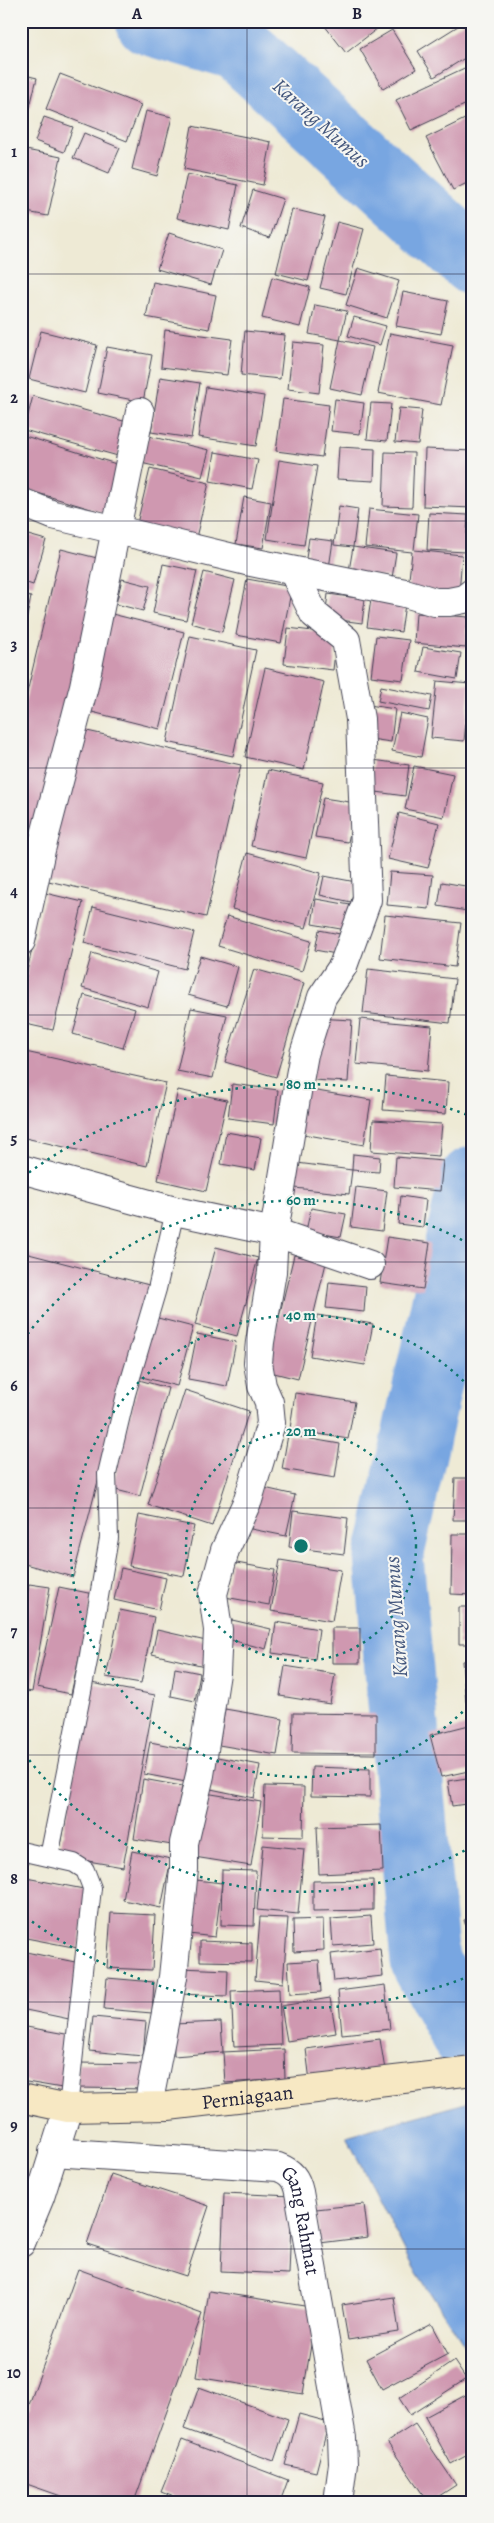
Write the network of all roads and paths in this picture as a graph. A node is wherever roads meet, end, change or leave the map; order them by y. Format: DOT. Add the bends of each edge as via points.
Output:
graph roads {
  1 [pos="140,412"];
  2 [pos="21,502"];
  3 [pos="117,530"];
  4 [pos="293,570"];
  5 [pos="473,592"];
  6 [pos="21,941"];
  7 [pos="21,1169"];
  8 [pos="175,1211"];
  9 [pos="274,1232"];
  10 [pos="370,1265"];
  11 [pos="21,1851"];
  12 [pos="49,1857"];
  13 [pos="473,2071"];
  14 [pos="21,2098"];
  15 [pos="158,2106"];
  16 [pos="68,2108"];
  17 [pos="53,2152"];
  18 [pos="21,2243"];
  19 [pos="338,2502"];
  1 -- 3 [label="street"];
  2 -- 3 [label="street" via="53,515"];
  3 -- 4 [label="street"];
  3 -- 6 [label="street" via="84,686"];
  4 -- 5 [label="street" via="436,602 464,599"];
  4 -- 9 [label="street" via="314,614 346,640 360,719 367,900 343,966 322,997 304,1054"];
  7 -- 8 [label="street"];
  8 -- 9 [label="street"];
  8 -- 12 [label="lane" via="107,1474 109,1538"];
  9 -- 10 [label="street"];
  9 -- 15 [label="street" via="272,1272 258,1364 271,1424 248,1500 226,1550 213,1594 218,1630 216,1673 200,1775 184,1843 184,1869"];
  11 -- 12 [label="lane"];
  12 -- 16 [label="lane" via="74,1863 85,1870 92,1888"];
  13 -- 15 [label="street, Perniagaan"];
  14 -- 16 [label="street, Perniagaan"];
  15 -- 16 [label="street, Perniagaan"];
  16 -- 17 [label="street"];
  17 -- 18 [label="street" via="40,2197"];
  17 -- 19 [label="street, Gang Rahmat" via="278,2167 293,2176 299,2192 342,2438 343,2464"];
}
